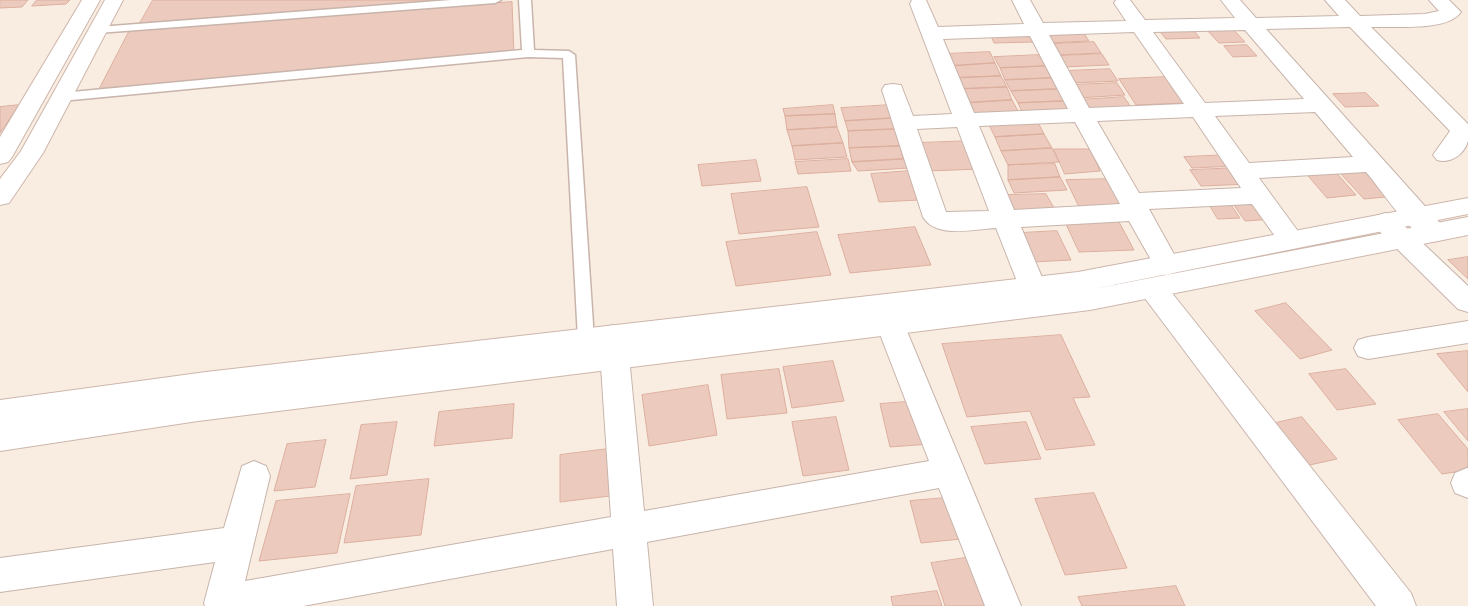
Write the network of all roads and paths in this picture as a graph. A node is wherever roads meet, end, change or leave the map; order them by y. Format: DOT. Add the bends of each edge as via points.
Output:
graph roads {
  1 [pos="91,0"];
  2 [pos="114,0"];
  3 [pos="495,0"];
  4 [pos="525,0"];
  5 [pos="1021,0"];
  6 [pos="1230,0"];
  7 [pos="1334,0"];
  8 [pos="1438,0"];
  9 [pos="1123,3"];
  10 [pos="919,4"];
  11 [pos="1356,21"];
  12 [pos="1251,23"];
  13 [pos="1138,26"];
  14 [pos="1037,28"];
  15 [pos="98,30"];
  16 [pos="932,33"];
  17 [pos="528,53"];
  18 [pos="892,90"];
  19 [pos="61,96"];
  20 [pos="1322,105"];
  21 [pos="1200,111"];
  22 [pos="1084,117"];
  23 [pos="967,121"];
  24 [pos="903,123"];
  25 [pos="1445,155"];
  26 [pos="0,157"];
  27 [pos="1372,164"];
  28 [pos="1242,171"];
  29 [pos="1260,196"];
  30 [pos="0,197"];
  31 [pos="1468,206"];
  32 [pos="1135,207"];
  33 [pos="1007,221"];
  34 [pos="1468,226"];
  35 [pos="1410,228"];
  36 [pos="1291,240"];
  37 [pos="1160,277"];
  38 [pos="1032,287"];
  39 [pos="1468,302"];
  40 [pos="890,324"];
  41 [pos="1468,332"];
  42 [pos="605,344"];
  43 [pos="1368,348"];
  44 [pos="0,413"];
  45 [pos="0,437"];
  46 [pos="949,472"];
  47 [pos="254,476"];
  48 [pos="629,530"];
  49 [pos="237,543"];
  50 [pos="0,575"];
  51 [pos="222,604"];
  52 [pos="635,606"];
  53 [pos="1003,606"];
  54 [pos="1398,606"];
  1 -- 26 [label="street"];
  2 -- 15 [label="street"];
  3 -- 15 [label="lane"];
  4 -- 17 [label="lane"];
  5 -- 14 [label="street"];
  6 -- 12 [label="street"];
  7 -- 11 [label="street"];
  8 -- 11 [label="street" via="1451,12 1444,17"];
  9 -- 13 [label="street"];
  10 -- 16 [label="street"];
  11 -- 12 [label="street"];
  11 -- 25 [label="street" via="1461,130"];
  12 -- 13 [label="street"];
  12 -- 20 [label="street"];
  13 -- 14 [label="street"];
  13 -- 21 [label="street"];
  14 -- 16 [label="street"];
  14 -- 22 [label="street"];
  15 -- 19 [label="street"];
  16 -- 23 [label="street"];
  17 -- 19 [label="lane"];
  17 -- 42 [label="lane" via="569,55"];
  18 -- 24 [label="street"];
  19 -- 30 [label="street" via="31,152"];
  20 -- 21 [label="street"];
  20 -- 27 [label="street"];
  21 -- 22 [label="street"];
  21 -- 28 [label="street"];
  22 -- 23 [label="street"];
  22 -- 32 [label="street"];
  23 -- 24 [label="street"];
  23 -- 33 [label="street"];
  24 -- 33 [label="street" via="935,217 946,222"];
  27 -- 28 [label="street"];
  27 -- 35 [label="street"];
  28 -- 29 [label="street"];
  29 -- 32 [label="street"];
  29 -- 36 [label="street"];
  31 -- 35 [label="street"];
  32 -- 33 [label="street"];
  32 -- 37 [label="street"];
  33 -- 38 [label="street"];
  34 -- 35 [label="street"];
  35 -- 36 [label="street"];
  35 -- 37 [label="street"];
  35 -- 39 [label="street"];
  36 -- 37 [label="street"];
  37 -- 38 [label="street"];
  37 -- 40 [label="street" via="1090,300"];
  37 -- 54 [label="street"];
  38 -- 42 [label="street"];
  40 -- 42 [label="street"];
  40 -- 46 [label="street"];
  41 -- 43 [label="street"];
  42 -- 44 [label="street" via="206,384"];
  42 -- 45 [label="street"];
  42 -- 48 [label="street"];
  46 -- 48 [label="street"];
  46 -- 53 [label="street"];
  47 -- 49 [label="street"];
  48 -- 51 [label="street"];
  48 -- 52 [label="street"];
  49 -- 50 [label="street"];
  49 -- 51 [label="street"];
}
